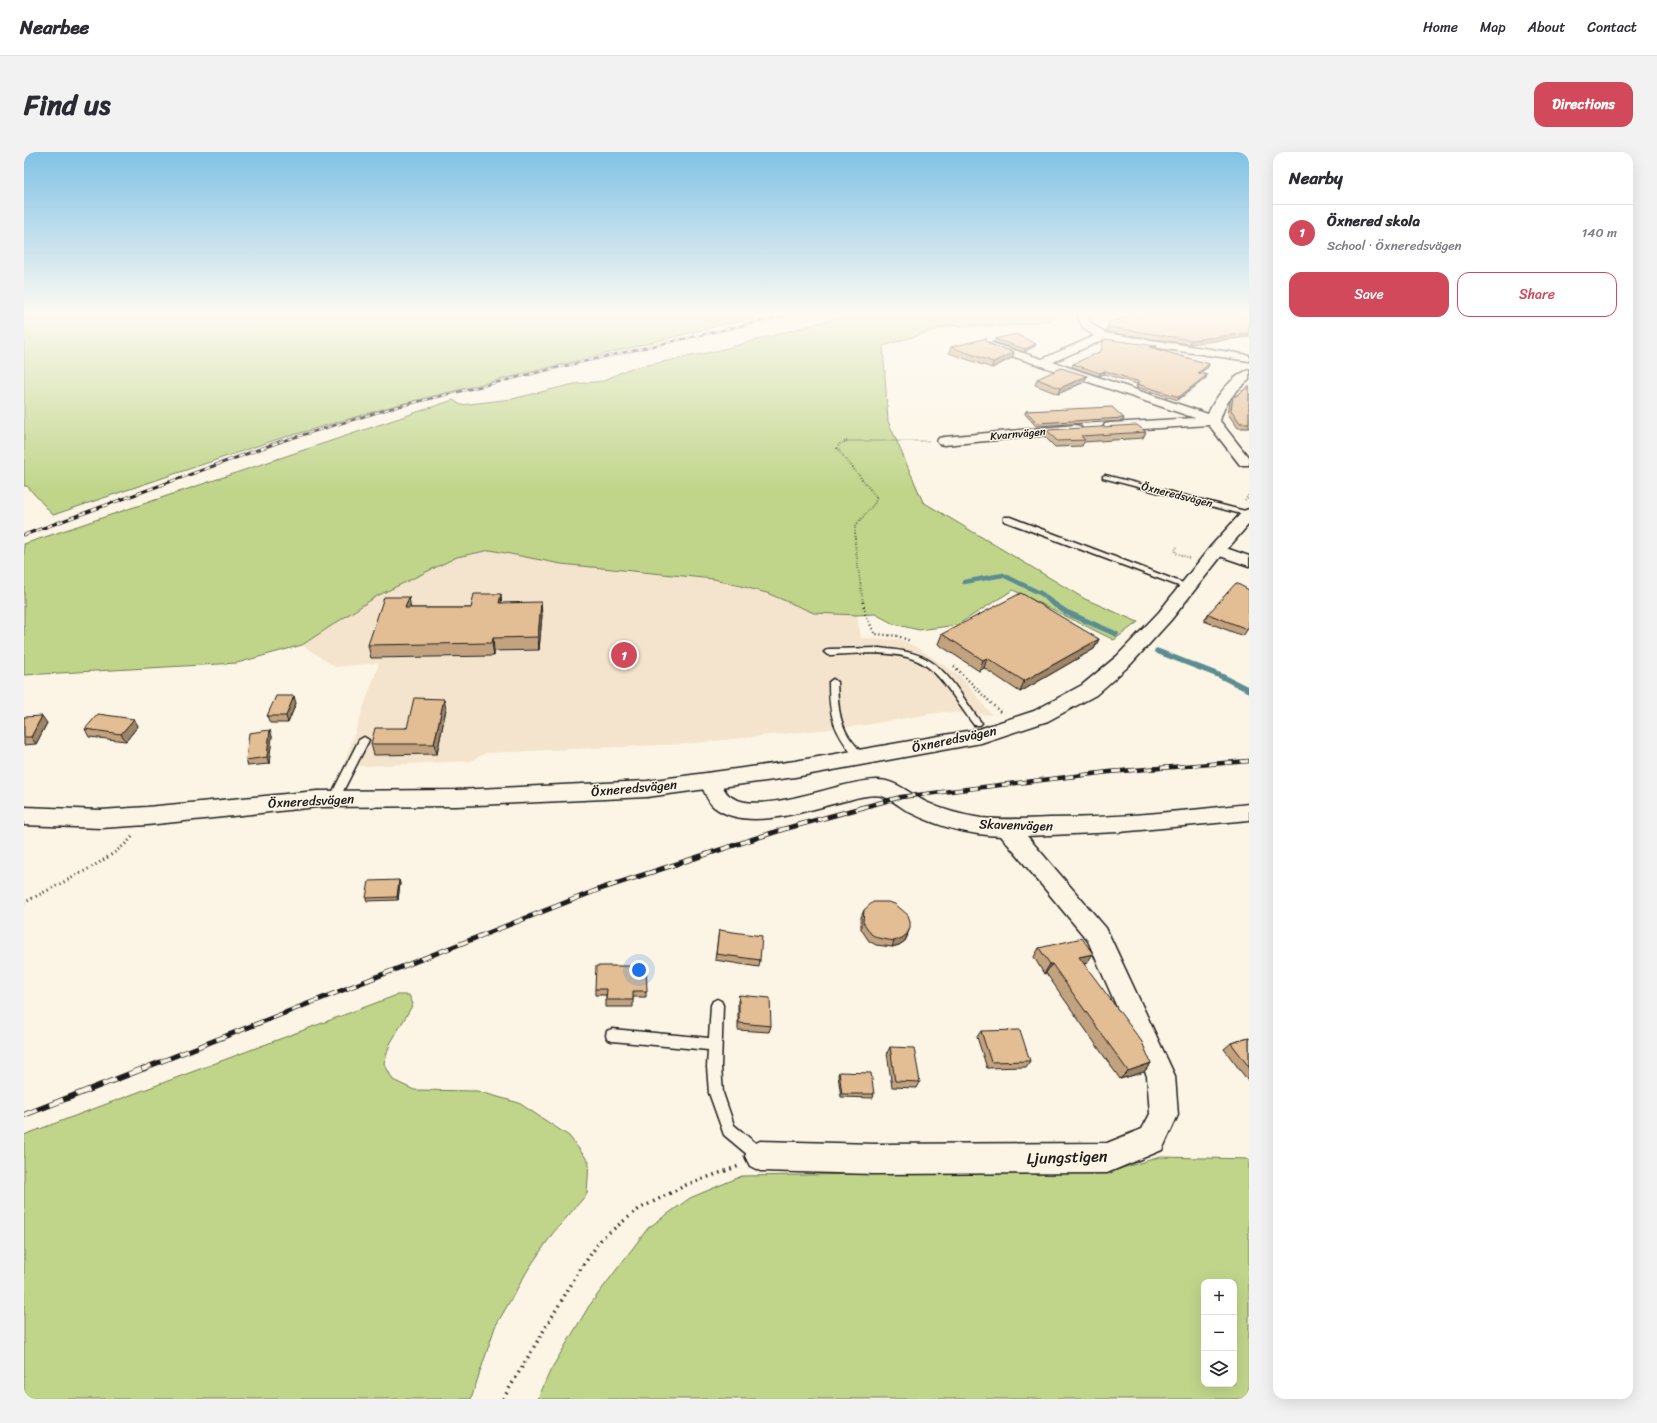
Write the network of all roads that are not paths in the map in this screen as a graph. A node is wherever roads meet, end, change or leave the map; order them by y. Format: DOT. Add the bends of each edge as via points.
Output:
graph roads {
  1 [pos="1072,373"];
  2 [pos="1249,374"];
  3 [pos="1213,421"];
  4 [pos="944,441"];
  5 [pos="1245,462"];
  6 [pos="1105,477"];
  7 [pos="1245,513"];
  8 [pos="1007,518"];
  9 [pos="1217,550"];
  10 [pos="1249,561"];
  11 [pos="1182,584"];
  12 [pos="828,652"];
  13 [pos="833,682"];
  14 [pos="977,723"];
  15 [pos="364,740"];
  16 [pos="859,757"];
  17 [pos="710,781"];
  18 [pos="334,799"];
  19 [pos="1249,812"];
  20 [pos="24,816"];
  21 [pos="1007,827"];
  22 [pos="717,1005"];
  23 [pos="612,1035"];
  24 [pos="715,1045"];
  25 [pos="760,1156"];
  1 -- 3 [label="street"];
  2 -- 3 [label="street" via="1222,400"];
  3 -- 4 [label="street, Kvarnvägen" via="1017,433"];
  3 -- 5 [label="street"];
  6 -- 7 [label="lane, Öxneredsvägen"];
  7 -- 9 [label="street, Öxneredsvägen"];
  8 -- 11 [label="lane"];
  9 -- 10 [label="street"];
  9 -- 11 [label="street, Öxneredsvägen"];
  11 -- 16 [label="street, Öxneredsvägen" via="1165,616 1124,660 1089,690 1064,704 1041,716 981,736"];
  12 -- 14 [label="lane" via="896,652 928,663"];
  13 -- 16 [label="lane" via="833,709 836,720 841,732"];
  15 -- 18 [label="lane"];
  16 -- 17 [label="street, Öxneredsvägen"];
  17 -- 18 [label="street, Öxneredsvägen" via="647,789 556,794"];
  17 -- 21 [label="street, Skavenvägen" via="722,802 742,810 758,812 860,789 878,788 887,789 917,806 951,820 982,826"];
  18 -- 20 [label="street, Öxneredsvägen" via="129,818"];
  19 -- 21 [label="street, Skavenvägen" via="1070,827"];
  21 -- 25 [label="street, Ljungstigen" via="1097,935 1161,1076 1164,1115 1152,1140 1107,1158 874,1159"];
  22 -- 24 [label="lane"];
  23 -- 24 [label="lane"];
  24 -- 25 [label="lane" via="716,1093 729,1130"];
}
